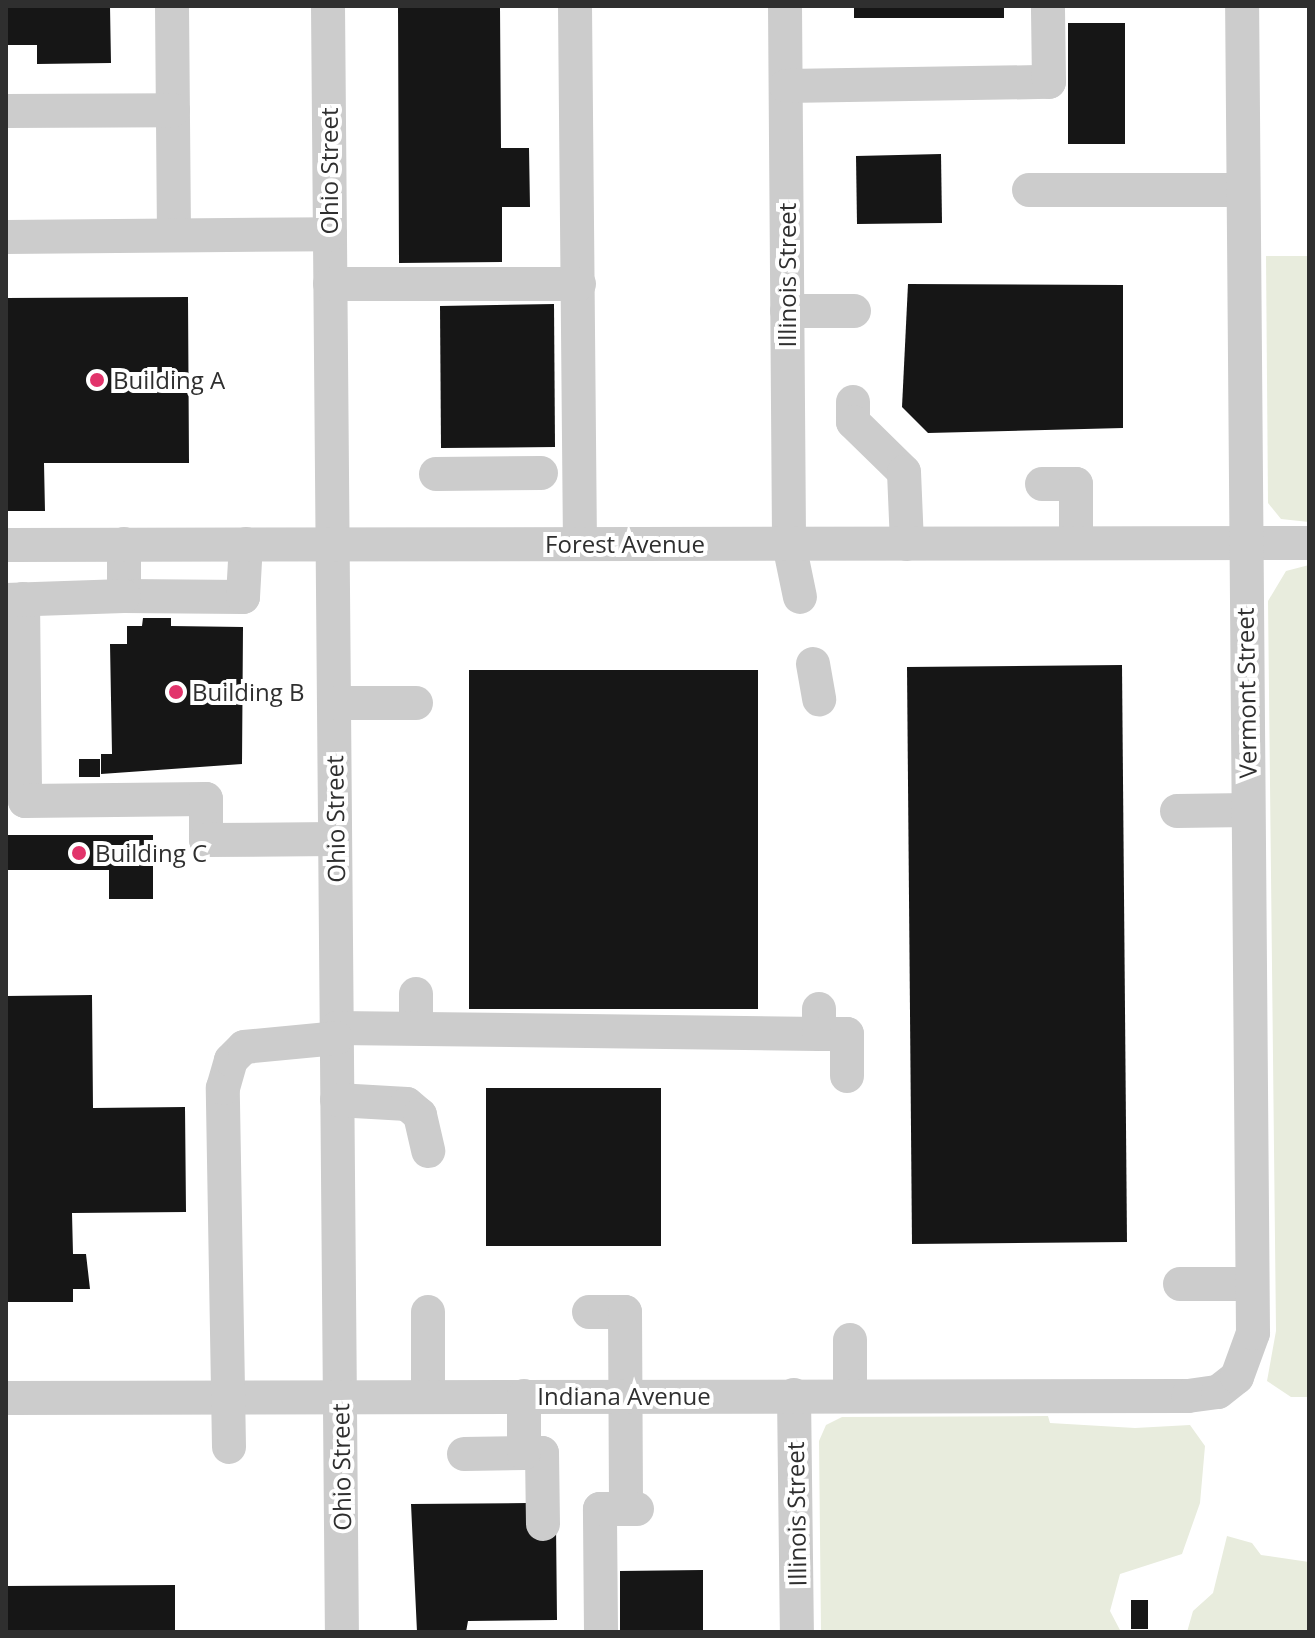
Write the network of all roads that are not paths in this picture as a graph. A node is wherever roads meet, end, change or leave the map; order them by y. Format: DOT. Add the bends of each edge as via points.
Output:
graph roads {
  1 [pos="172,6"];
  2 [pos="328,6"];
  3 [pos="575,6"];
  4 [pos="785,6"];
  5 [pos="1048,6"];
  6 [pos="1242,6"];
  7 [pos="786,86"];
  8 [pos="173,110"];
  9 [pos="6,111"];
  10 [pos="1029,190"];
  11 [pos="1243,190"];
  12 [pos="330,234"];
  13 [pos="174,235"];
  14 [pos="6,237"];
  15 [pos="330,284"];
  16 [pos="579,284"];
  17 [pos="787,311"];
  18 [pos="854,312"];
  19 [pos="853,402"];
  20 [pos="541,473"];
  21 [pos="436,474"];
  22 [pos="1042,484"];
  23 [pos="1076,543"];
  24 [pos="1245,543"];
  25 [pos="1309,543"];
  26 [pos="124,544"];
  27 [pos="246,544"];
  28 [pos="332,544"];
  29 [pos="580,544"];
  30 [pos="789,544"];
  31 [pos="907,544"];
  32 [pos="6,545"];
  33 [pos="124,596"];
  34 [pos="800,597"];
  35 [pos="14,600"];
  36 [pos="813,664"];
  37 [pos="819,699"];
  38 [pos="334,703"];
  39 [pos="416,703"];
  40 [pos="1248,810"];
  41 [pos="1177,811"];
  42 [pos="335,839"];
  43 [pos="337,1033"];
  44 [pos="847,1076"];
  45 [pos="337,1100"];
  46 [pos="428,1151"];
  47 [pos="1180,1284"];
  48 [pos="1252,1284"];
  49 [pos="428,1312"];
  50 [pos="589,1312"];
  51 [pos="850,1340"];
  52 [pos="1237,1377"];
  53 [pos="794,1395"];
  54 [pos="850,1395"];
  55 [pos="428,1396"];
  56 [pos="524,1396"];
  57 [pos="625,1396"];
  58 [pos="228,1397"];
  59 [pos="340,1397"];
  60 [pos="6,1398"];
  61 [pos="229,1447"];
  62 [pos="524,1453"];
  63 [pos="464,1454"];
  64 [pos="543,1524"];
  65 [pos="342,1632"];
  66 [pos="601,1632"];
  67 [pos="797,1632"];
  1 -- 8 [label="street"];
  2 -- 12 [label="street, Ohio Street"];
  3 -- 16 [label="street"];
  4 -- 7 [label="street, Illinois Street"];
  5 -- 7 [label="street" via="1049,82"];
  6 -- 11 [label="street, Vermont Street"];
  7 -- 17 [label="street, Illinois Street"];
  8 -- 9 [label="street"];
  8 -- 13 [label="street"];
  10 -- 11 [label="street"];
  11 -- 24 [label="street, Vermont Street"];
  12 -- 13 [label="street"];
  12 -- 15 [label="street, Ohio Street"];
  13 -- 14 [label="street"];
  15 -- 16 [label="street"];
  15 -- 28 [label="street, Ohio Street" via="342,409"];
  16 -- 29 [label="street"];
  17 -- 18 [label="street"];
  17 -- 30 [label="street, Illinois Street"];
  19 -- 31 [label="street" via="853,422 919,484"];
  20 -- 21 [label="street"];
  22 -- 23 [label="street" via="1076,484"];
  23 -- 24 [label="street, Forest Avenue"];
  23 -- 31 [label="street, Forest Avenue"];
  24 -- 25 [label="street, Forest Avenue"];
  24 -- 40 [label="street, Vermont Street"];
  26 -- 27 [label="street, Forest Avenue"];
  26 -- 32 [label="street, Forest Avenue"];
  26 -- 33 [label="street"];
  27 -- 28 [label="street, Forest Avenue"];
  27 -- 33 [label="street" via="245,597"];
  28 -- 29 [label="street, Forest Avenue"];
  28 -- 38 [label="street, Ohio Street"];
  29 -- 30 [label="street, Forest Avenue"];
  30 -- 31 [label="street, Forest Avenue"];
  30 -- 34 [label="street, Illinois Street"];
  33 -- 35 [label="street"];
  35 -- 42 [label="street" via="25,801 206,799 206,840"];
  36 -- 37 [label="street"];
  38 -- 39 [label="street"];
  38 -- 42 [label="street, Ohio Street"];
  40 -- 41 [label="street"];
  40 -- 48 [label="street, Vermont Street"];
  42 -- 43 [label="street, Ohio Street"];
  43 -- 44 [label="street" via="416,1011 819,1022 847,1034"];
  43 -- 45 [label="street, Ohio Street"];
  43 -- 58 [label="street" via="260,1041 229,1065 223,1088"];
  45 -- 46 [label="street" via="407,1104 420,1115"];
  45 -- 59 [label="street, Ohio Street"];
  47 -- 48 [label="street"];
  48 -- 52 [label="street, Vermont Street" via="1253,1333"];
  49 -- 55 [label="street"];
  50 -- 57 [label="street" via="625,1312"];
  51 -- 54 [label="street"];
  52 -- 54 [label="street, Indiana Avenue" via="1218,1392 1188,1396"];
  53 -- 54 [label="street, Indiana Avenue"];
  53 -- 57 [label="street, Indiana Avenue"];
  53 -- 67 [label="street, Illinois Street"];
  55 -- 56 [label="street, Indiana Avenue"];
  55 -- 59 [label="street, Indiana Avenue"];
  56 -- 57 [label="street, Indiana Avenue"];
  56 -- 62 [label="street"];
  57 -- 66 [label="street" via="632,1509 600,1509"];
  58 -- 59 [label="street, Indiana Avenue"];
  58 -- 60 [label="street, Indiana Avenue"];
  58 -- 61 [label="street"];
  59 -- 65 [label="street, Ohio Street"];
  62 -- 63 [label="street"];
  62 -- 64 [label="street" via="542,1453"];
}
